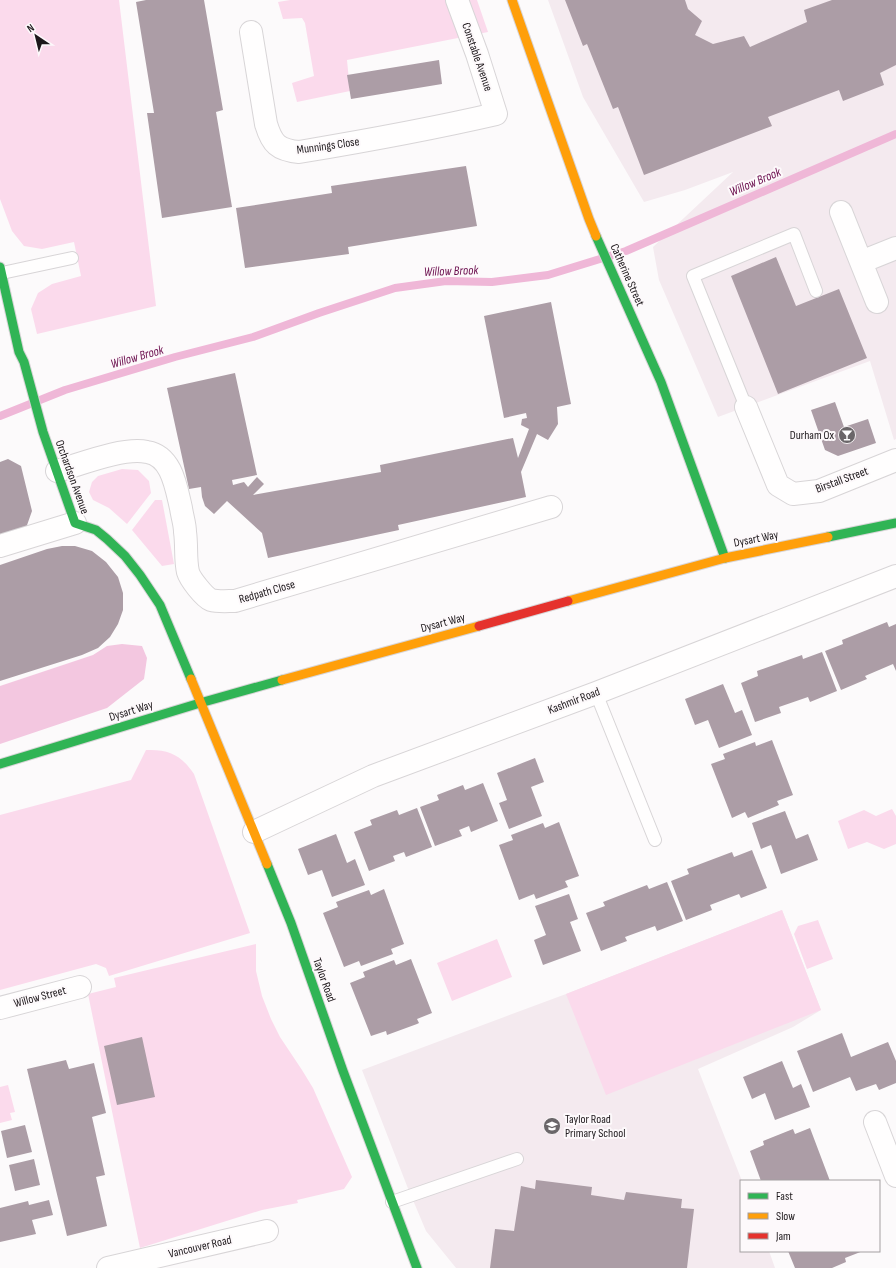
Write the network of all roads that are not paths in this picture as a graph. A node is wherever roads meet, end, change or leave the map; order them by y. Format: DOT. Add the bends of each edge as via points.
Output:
graph roads {
  1 [pos="457,0"];
  2 [pos="512,0"];
  3 [pos="250,32"];
  4 [pos="496,114"];
  5 [pos="841,212"];
  6 [pos="896,248"];
  7 [pos="72,258"];
  8 [pos="861,262"];
  9 [pos="1,270"];
  10 [pos="816,291"];
  11 [pos="877,302"];
  12 [pos="13,326"];
  13 [pos="0,330"];
  14 [pos="746,407"];
  15 [pos="896,460"];
  16 [pos="57,471"];
  17 [pos="551,507"];
  18 [pos="75,523"];
  19 [pos="896,523"];
  20 [pos="0,546"];
  21 [pos="725,558"];
  22 [pos="896,576"];
  23 [pos="596,692"];
  24 [pos="200,703"];
  25 [pos="0,764"];
  26 [pos="254,832"];
  27 [pos="655,840"];
  28 [pos="80,987"];
  29 [pos="0,1008"];
  30 [pos="875,1122"];
  31 [pos="517,1159"];
  32 [pos="896,1176"];
  33 [pos="392,1202"];
  34 [pos="267,1231"];
  35 [pos="108,1268"];
  36 [pos="417,1268"];
  1 -- 4 [label="street, Constable Avenue"];
  2 -- 21 [label="street, Catherine Street" via="589,219 661,382"];
  3 -- 4 [label="street, Munnings Close" via="269,136 287,151 299,152 378,139"];
  5 -- 8 [label="street"];
  6 -- 8 [label="street"];
  7 -- 9 [label="lane"];
  8 -- 11 [label="street"];
  9 -- 12 [label="street, Orchardson Avenue"];
  10 -- 14 [label="lane" via="794,234 693,276"];
  12 -- 13 [label="lane"];
  12 -- 16 [label="street, Orchardson Avenue" via="43,432"];
  14 -- 15 [label="street, Birstall Street" via="778,486 793,494 819,491"];
  16 -- 17 [label="street, Redpath Close" via="115,454 146,452 157,455 172,473 176,487 185,530 188,573 200,592 210,600 235,601"];
  16 -- 18 [label="street, Orchardson Avenue"];
  18 -- 20 [label="street"];
  18 -- 24 [label="street, Orchardson Avenue" via="97,530 118,549 146,583 160,605"];
  19 -- 21 [label="street, Dysart Way"];
  21 -- 24 [label="street, Dysart Way"];
  22 -- 23 [label="street, Kashmir Road"];
  23 -- 26 [label="street, Kashmir Road" via="373,776"];
  23 -- 27 [label="lane"];
  24 -- 25 [label="street, Dysart Way"];
  24 -- 26 [label="street, Taylor Road"];
  26 -- 33 [label="street, Taylor Road" via="290,922"];
  28 -- 29 [label="street, Willow Street"];
  30 -- 32 [label="street"];
  31 -- 33 [label="lane"];
  33 -- 36 [label="street, Taylor Road"];
  34 -- 35 [label="street, Vancouver Road"];
}
